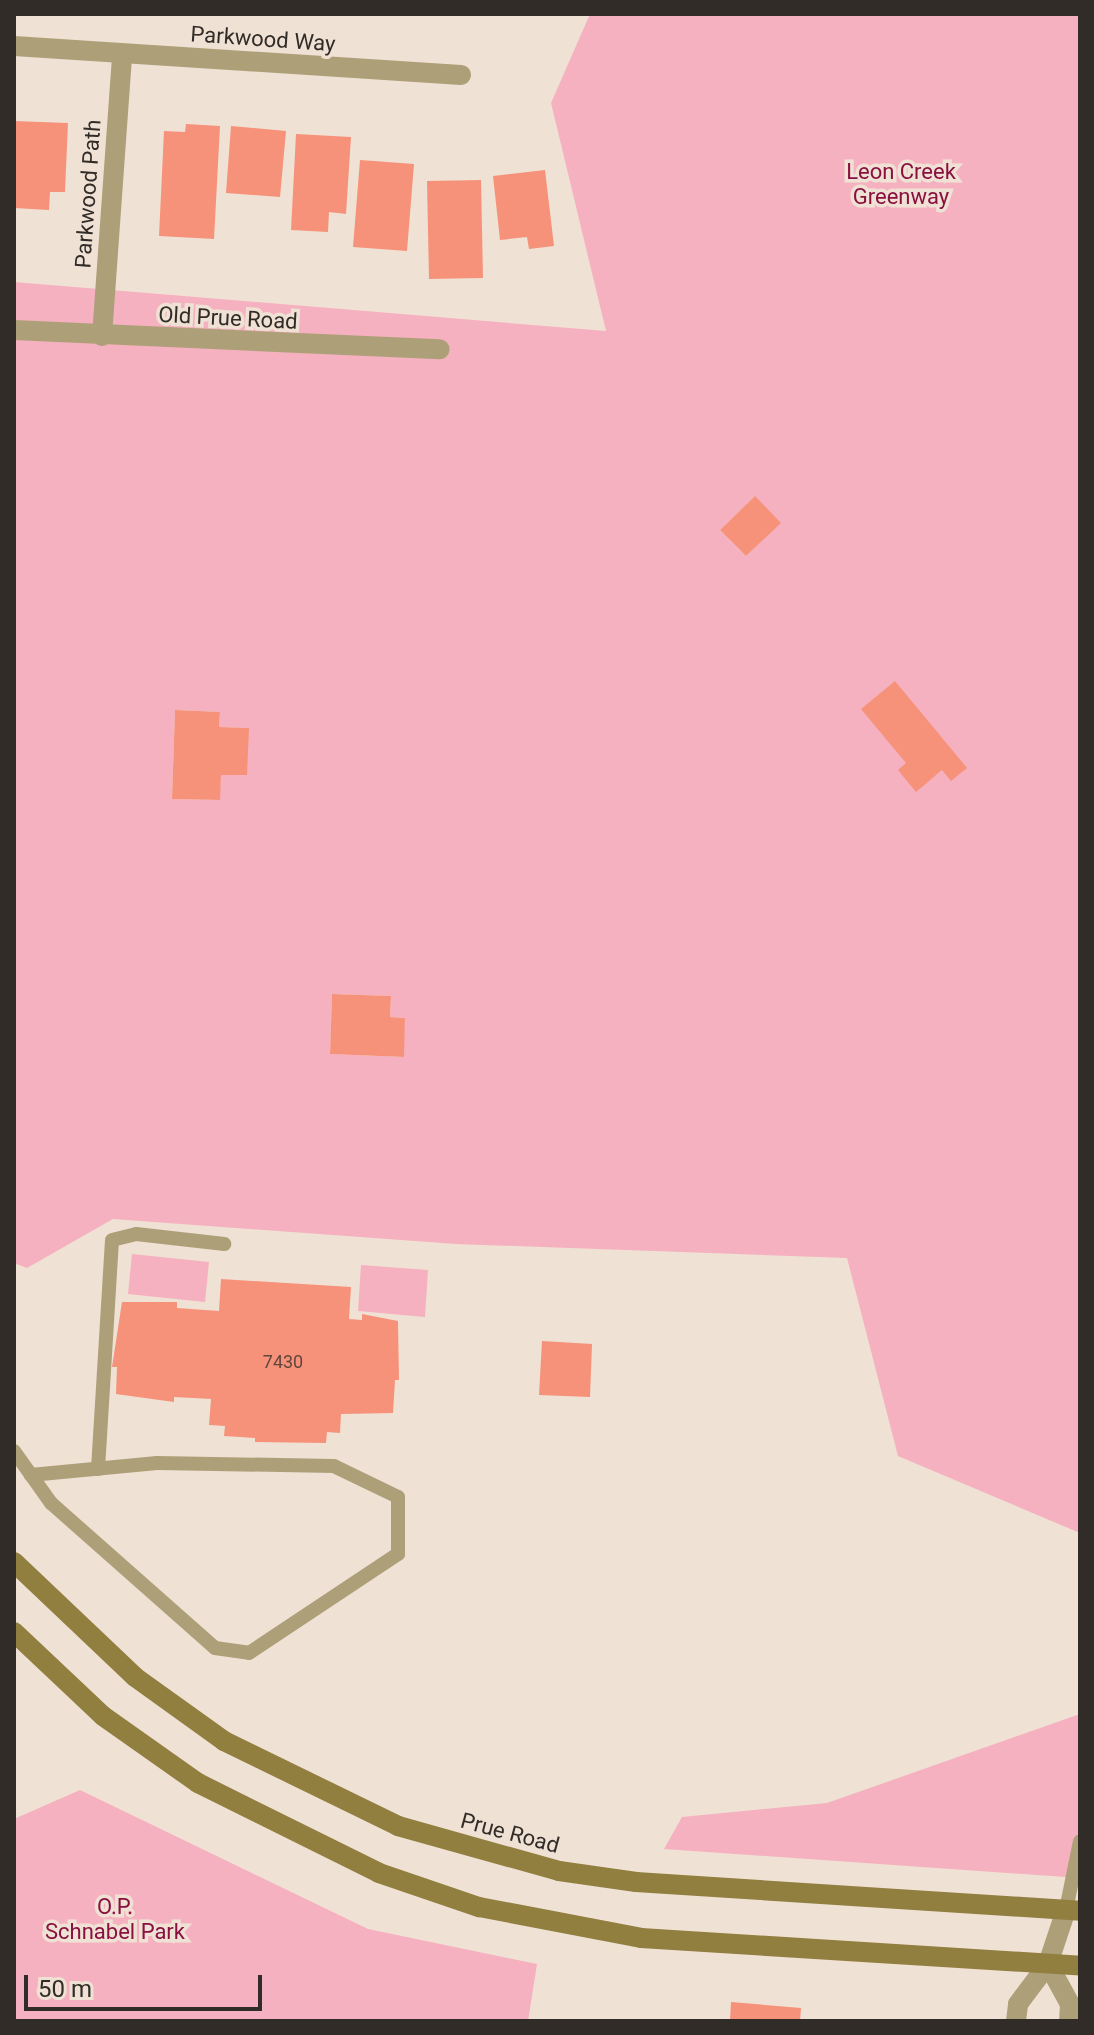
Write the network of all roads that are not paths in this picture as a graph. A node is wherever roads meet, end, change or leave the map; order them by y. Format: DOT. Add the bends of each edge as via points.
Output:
graph roads {
  1 [pos="14,46"];
  2 [pos="122,54"];
  3 [pos="461,75"];
  4 [pos="14,330"];
  5 [pos="102,336"];
  6 [pos="440,349"];
  7 [pos="224,1244"];
  8 [pos="14,1451"];
  9 [pos="98,1469"];
  10 [pos="31,1475"];
  11 [pos="14,1562"];
  12 [pos="14,1632"];
  13 [pos="1080,1841"];
  14 [pos="1073,1910"];
  15 [pos="1048,1964"];
  16 [pos="1080,1966"];
  17 [pos="1016,2021"];
  18 [pos="1069,2021"];
  1 -- 2 [label="street, Parkwood Way"];
  2 -- 3 [label="street, Parkwood Way"];
  2 -- 5 [label="street, Parkwood Path"];
  4 -- 5 [label="street, Old Prue Road"];
  5 -- 6 [label="street, Old Prue Road"];
  7 -- 9 [label="lane" via="136,1234 112,1240"];
  8 -- 10 [label="lane"];
  9 -- 10 [label="lane"];
  9 -- 10 [label="lane" via="157,1463 334,1466 398,1497 398,1554 249,1653 215,1648 51,1503"];
  11 -- 14 [label="main road, Prue Road" via="135,1677 224,1741 398,1826 559,1871 636,1882"];
  12 -- 15 [label="main road" via="103,1716 198,1783 379,1873 479,1907 641,1938"];
  13 -- 14 [label="lane" via="1074,1852"];
  14 -- 15 [label="street"];
  15 -- 16 [label="main road"];
  15 -- 17 [label="street" via="1018,2004"];
  15 -- 18 [label="street" via="1070,2004"];
}
